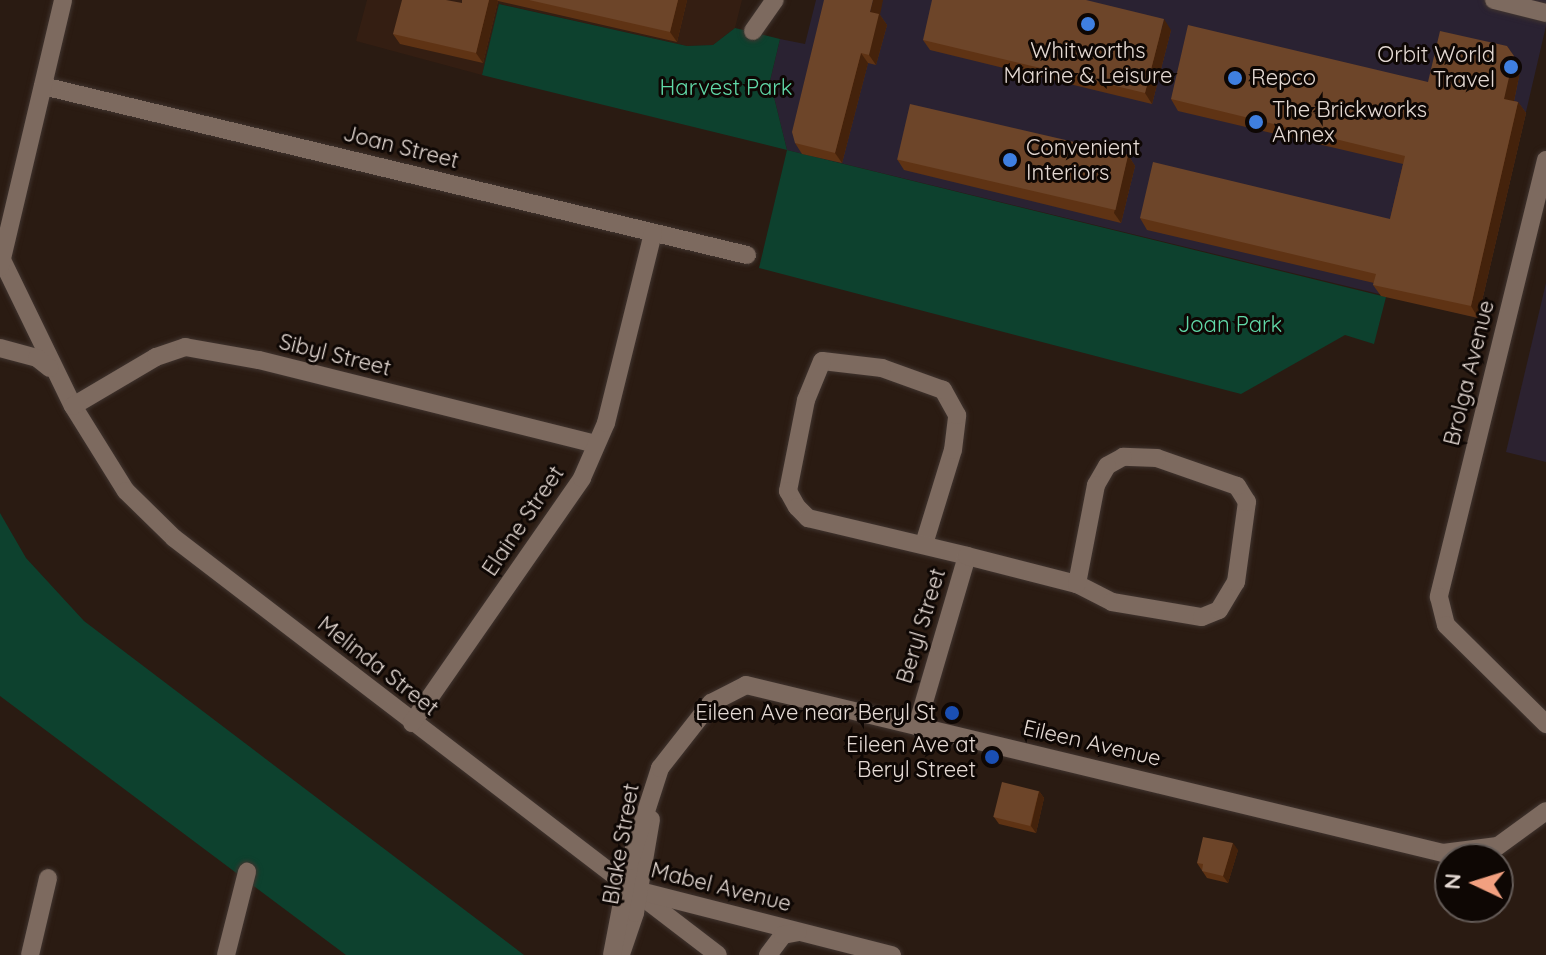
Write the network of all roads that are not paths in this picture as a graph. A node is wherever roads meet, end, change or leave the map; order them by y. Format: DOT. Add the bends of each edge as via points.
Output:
graph roads {
  1 [pos="63,0"];
  2 [pos="775,0"];
  3 [pos="1494,0"];
  4 [pos="1546,13"];
  5 [pos="753,31"];
  6 [pos="43,86"];
  7 [pos="1546,160"];
  8 [pos="653,233"];
  9 [pos="747,255"];
  10 [pos="1,263"];
  11 [pos="0,348"];
  12 [pos="54,373"];
  13 [pos="73,406"];
  14 [pos="596,444"];
  15 [pos="924,544"];
  16 [pos="967,556"];
  17 [pos="1077,584"];
  18 [pos="412,723"];
  19 [pos="1546,724"];
  20 [pos="917,726"];
  21 [pos="657,777"];
  22 [pos="1546,811"];
  23 [pos="247,872"];
  24 [pos="48,878"];
  25 [pos="634,889"];
  26 [pos="798,932"];
  27 [pos="30,955"];
  28 [pos="226,955"];
  29 [pos="612,955"];
  30 [pos="621,955"];
  31 [pos="718,955"];
  32 [pos="768,955"];
  33 [pos="892,955"];
  1 -- 6 [label="street"];
  2 -- 5 [label="street"];
  3 -- 4 [label="street"];
  6 -- 8 [label="street, Joan Street"];
  6 -- 10 [label="street"];
  7 -- 19 [label="street, Brolga Avenue" via="1439,597 1446,625"];
  8 -- 9 [label="street, Joan Street"];
  8 -- 14 [label="street, Elaine Street" via="606,423"];
  10 -- 12 [label="street, Melinda Street"];
  11 -- 12 [label="street" via="37,358"];
  12 -- 13 [label="street, Melinda Street"];
  13 -- 14 [label="street, Sibyl Street" via="156,357 185,347 259,360"];
  13 -- 18 [label="street, Melinda Street" via="126,491 174,538"];
  14 -- 18 [label="street, Elaine Street" via="582,478"];
  15 -- 15 [label="street" via="808,518 788,491 806,400 822,361 882,368 943,390 957,415 953,450"];
  15 -- 16 [label="street"];
  16 -- 17 [label="street, Beryl Street"];
  16 -- 20 [label="street, Beryl Street"];
  17 -- 17 [label="street, Beryl Street" via="1112,602 1202,617 1219,610 1236,582 1247,502 1237,486 1157,458 1123,457 1107,466 1096,485"];
  18 -- 25 [label="street, Melinda Street"];
  20 -- 21 [label="street, Eileen Avenue" via="746,685 711,703"];
  20 -- 22 [label="street, Eileen Avenue" via="1443,853 1498,846"];
  21 -- 25 [label="street, Blake Street"];
  23 -- 28 [label="street"];
  24 -- 27 [label="street"];
  25 -- 26 [label="street, Mabel Avenue" via="769,920"];
  25 -- 29 [label="street, Blake Street"];
  25 -- 30 [label="street, Blake Street"];
  25 -- 31 [label="street, Melinda Street"];
  26 -- 32 [label="street, Mabel Avenue" via="780,936"];
  26 -- 33 [label="street, Mabel Avenue"];
}
